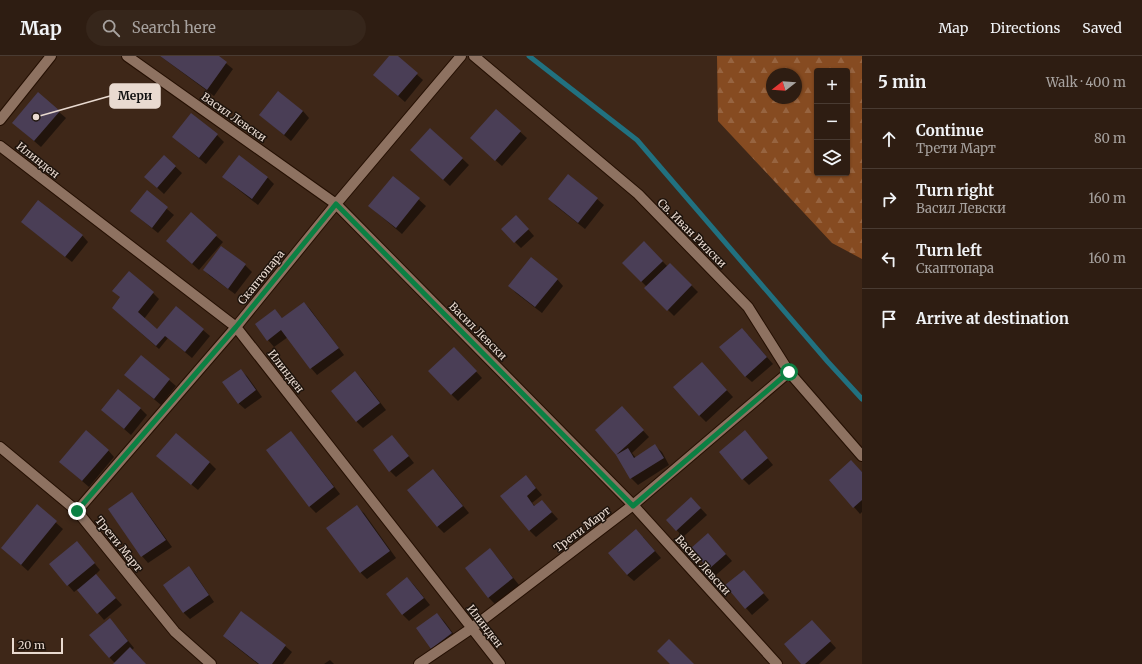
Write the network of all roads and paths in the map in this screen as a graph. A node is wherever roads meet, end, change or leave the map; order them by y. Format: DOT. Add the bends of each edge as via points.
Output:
graph roads {
  1 [pos="51,56"];
  2 [pos="127,56"];
  3 [pos="461,56"];
  4 [pos="474,56"];
  5 [pos="0,120"];
  6 [pos="0,146"];
  7 [pos="336,204"];
  8 [pos="236,327"];
  9 [pos="789,372"];
  10 [pos="0,447"];
  11 [pos="862,456"];
  12 [pos="633,506"];
  13 [pos="77,511"];
  14 [pos="472,628"];
  15 [pos="211,664"];
  16 [pos="419,664"];
  17 [pos="500,664"];
  18 [pos="777,664"];
  1 -- 5 [label="street"];
  2 -- 7 [label="street, Васил Левски"];
  3 -- 7 [label="street, Скаптопара"];
  4 -- 9 [label="street, Св. Иван Рилски" via="638,194 748,307"];
  6 -- 8 [label="street, Илинден"];
  7 -- 8 [label="street, Скаптопара"];
  7 -- 12 [label="street, Васил Левски"];
  8 -- 13 [label="street, Скаптопара"];
  8 -- 14 [label="street, Илинден"];
  9 -- 11 [label="street, Св. Иван Рилски"];
  9 -- 12 [label="street, Трети Март"];
  10 -- 13 [label="street, Трети Март"];
  12 -- 14 [label="street, Трети Март"];
  12 -- 18 [label="street, Васил Левски"];
  13 -- 15 [label="street, Трети Март" via="175,632"];
  14 -- 16 [label="street, Трети Март"];
  14 -- 17 [label="street, Илинден"];
}
